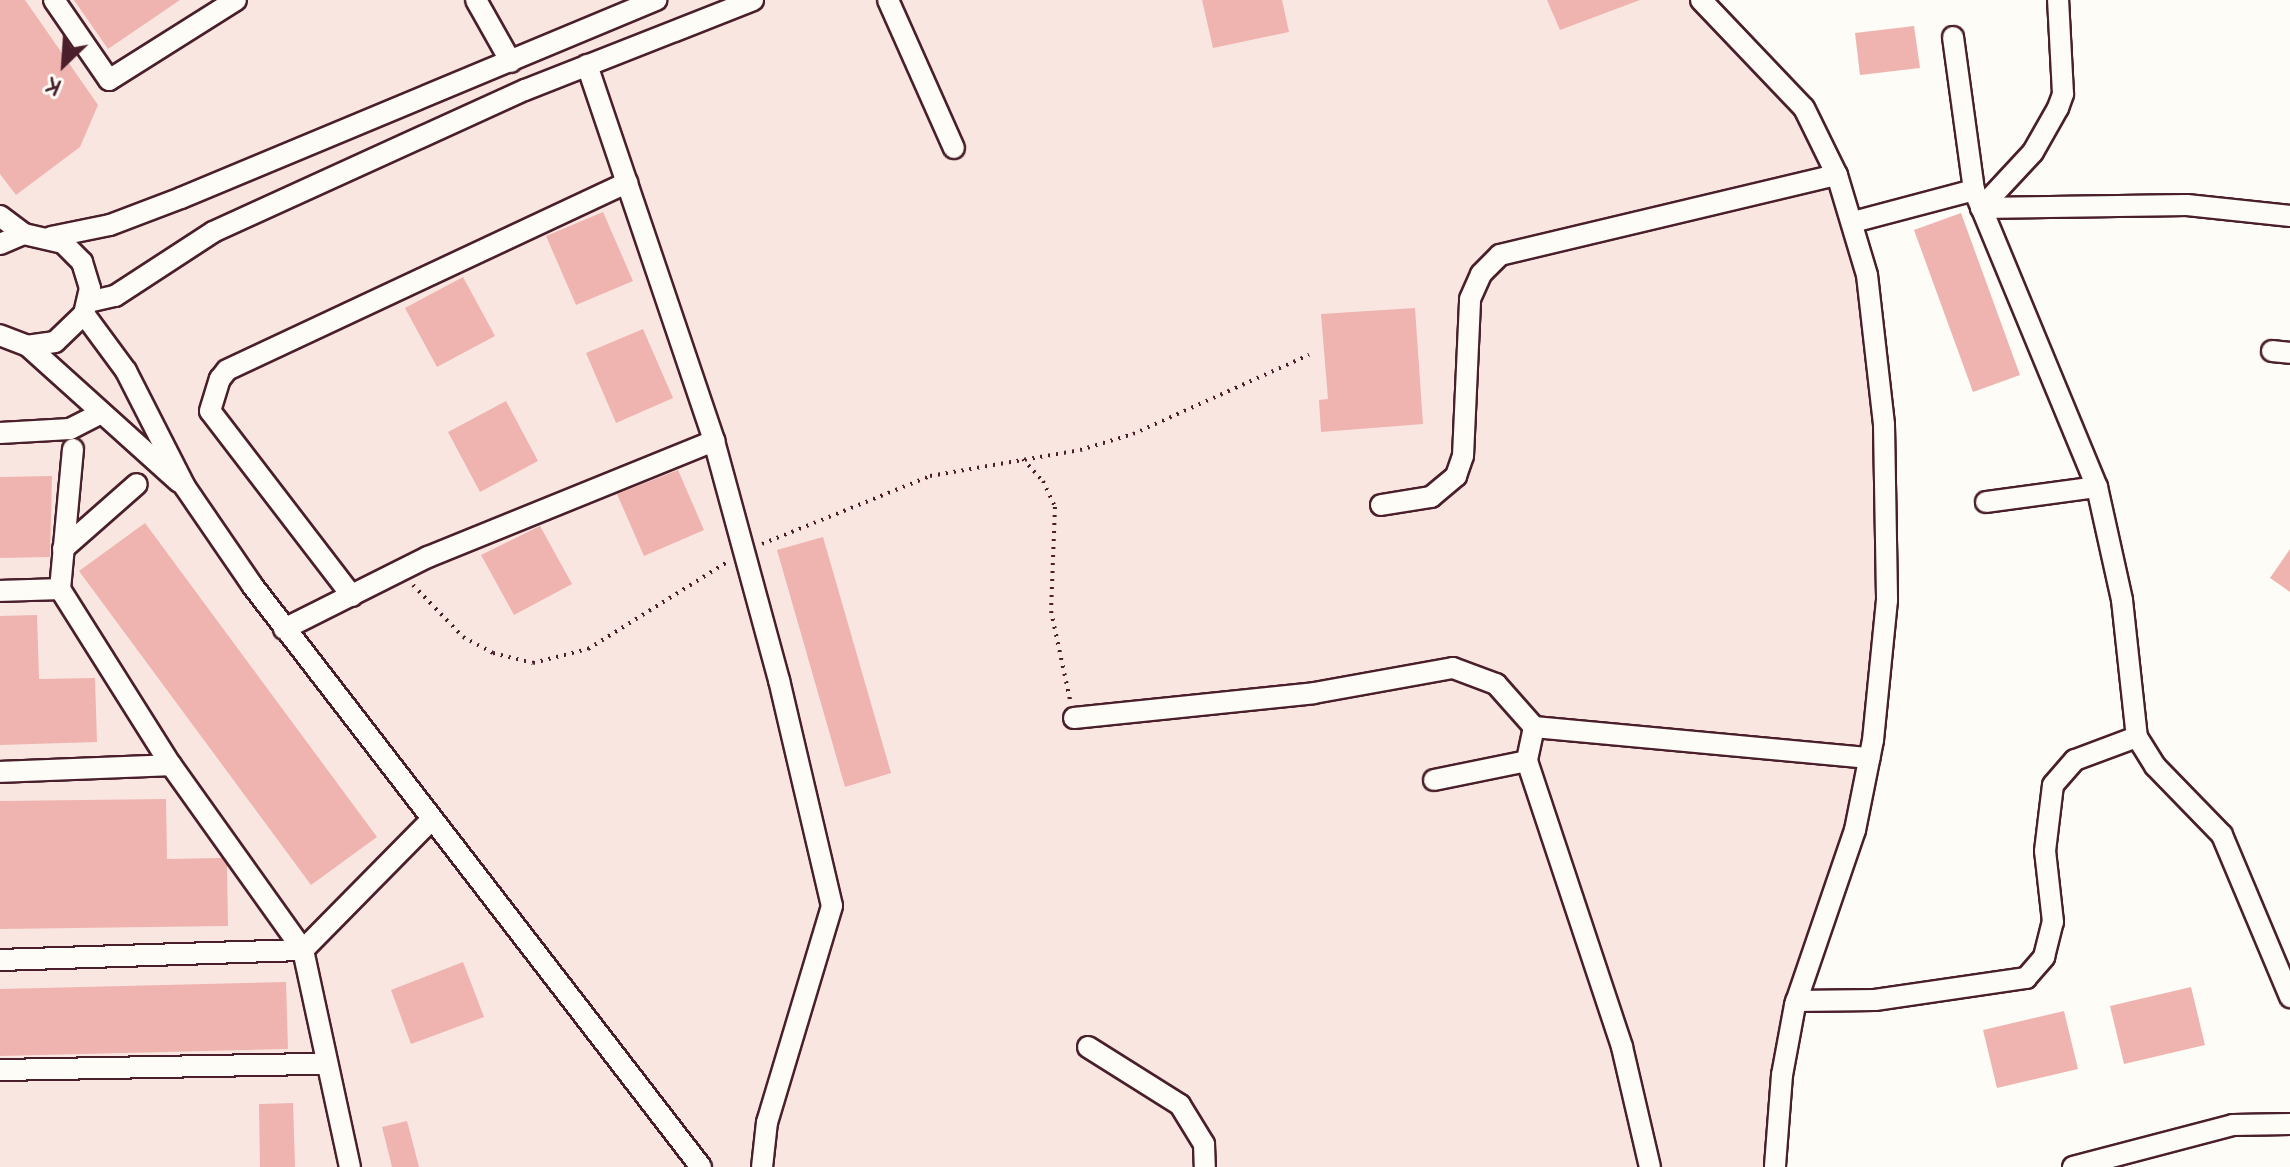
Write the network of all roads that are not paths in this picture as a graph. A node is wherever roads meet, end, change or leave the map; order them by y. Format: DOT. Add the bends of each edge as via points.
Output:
graph roads {
  1 [pos="54,0"];
  2 [pos="236,0"];
  3 [pos="476,0"];
  4 [pos="656,0"];
  5 [pos="753,0"];
  6 [pos="888,0"];
  7 [pos="1701,0"];
  8 [pos="2058,0"];
  9 [pos="1953,37"];
  10 [pos="511,62"];
  11 [pos="587,65"];
  12 [pos="954,148"];
  13 [pos="1837,175"];
  14 [pos="627,183"];
  15 [pos="1978,199"];
  16 [pos="0,216"];
  17 [pos="2290,216"];
  18 [pos="1853,222"];
  19 [pos="24,234"];
  20 [pos="51,237"];
  21 [pos="0,244"];
  22 [pos="86,308"];
  23 [pos="1,337"];
  24 [pos="28,346"];
  25 [pos="101,413"];
  26 [pos="0,433"];
  27 [pos="714,441"];
  28 [pos="73,449"];
  29 [pos="137,484"];
  30 [pos="185,487"];
  31 [pos="2097,487"];
  32 [pos="1986,502"];
  33 [pos="1381,505"];
  34 [pos="63,549"];
  35 [pos="60,589"];
  36 [pos="0,591"];
  37 [pos="352,596"];
  38 [pos="284,629"];
  39 [pos="1074,718"];
  40 [pos="1534,727"];
  41 [pos="2137,737"];
  42 [pos="1870,758"];
  43 [pos="1527,761"];
  44 [pos="171,765"];
  45 [pos="0,772"];
  46 [pos="1434,780"];
  47 [pos="431,820"];
  48 [pos="303,950"];
  49 [pos="0,960"];
  50 [pos="2290,997"];
  51 [pos="1796,1001"];
  52 [pos="1088,1047"];
  53 [pos="326,1064"];
  54 [pos="0,1070"];
  55 [pos="2290,1124"];
  56 [pos="350,1167"];
  57 [pos="701,1167"];
  58 [pos="762,1167"];
  59 [pos="1205,1167"];
  60 [pos="1650,1167"];
  61 [pos="1775,1167"];
  62 [pos="2073,1167"];
  1 -- 2 [label="street" via="109,80"];
  3 -- 10 [label="street"];
  4 -- 10 [label="street"];
  5 -- 11 [label="street"];
  6 -- 12 [label="street"];
  7 -- 13 [label="street" via="1804,108"];
  8 -- 15 [label="street" via="2063,94 2058,108 2033,152"];
  9 -- 15 [label="street"];
  10 -- 20 [label="street" via="181,198 110,225"];
  11 -- 14 [label="street"];
  11 -- 22 [label="street" via="213,232 115,296"];
  13 -- 18 [label="street"];
  13 -- 33 [label="street" via="1500,255 1481,274 1470,299 1463,456 1456,476 1431,497"];
  14 -- 27 [label="street"];
  14 -- 37 [label="street" via="227,370 220,379 210,411"];
  15 -- 17 [label="street" via="2187,205"];
  15 -- 18 [label="street"];
  15 -- 31 [label="street"];
  16 -- 19 [label="street"];
  18 -- 42 [label="street" via="1873,305 1884,425 1887,600"];
  19 -- 20 [label="street"];
  19 -- 21 [label="street"];
  20 -- 22 [label="street" via="82,262"];
  22 -- 24 [label="street" via="67,335"];
  22 -- 30 [label="street" via="126,371"];
  23 -- 24 [label="street"];
  24 -- 25 [label="street"];
  25 -- 26 [label="street" via="70,429"];
  25 -- 30 [label="street"];
  27 -- 37 [label="street"];
  27 -- 58 [label="street" via="832,906 767,1122"];
  28 -- 34 [label="street"];
  29 -- 34 [label="street"];
  30 -- 38 [label="street"];
  31 -- 32 [label="street"];
  31 -- 41 [label="street" via="2122,600"];
  34 -- 35 [label="street"];
  35 -- 36 [label="street"];
  35 -- 44 [label="street"];
  37 -- 38 [label="street"];
  38 -- 47 [label="street"];
  39 -- 40 [label="street" via="1314,693 1453,668 1496,684"];
  40 -- 42 [label="street"];
  40 -- 43 [label="street"];
  41 -- 50 [label="street" via="2155,766 2222,835"];
  41 -- 51 [label="street" via="2075,760 2053,785 2045,851 2053,922 2044,957 2026,978 1875,1000"];
  42 -- 51 [label="street" via="1844,868"];
  43 -- 46 [label="street"];
  43 -- 60 [label="street" via="1622,1047"];
  44 -- 45 [label="street"];
  44 -- 48 [label="street"];
  47 -- 48 [label="street"];
  47 -- 57 [label="street"];
  48 -- 49 [label="street"];
  48 -- 53 [label="street"];
  51 -- 61 [label="street" via="1782,1075"];
  52 -- 59 [label="street" via="1180,1105 1204,1144"];
  53 -- 54 [label="street"];
  53 -- 56 [label="street"];
  55 -- 62 [label="street" via="2233,1125"];
}
